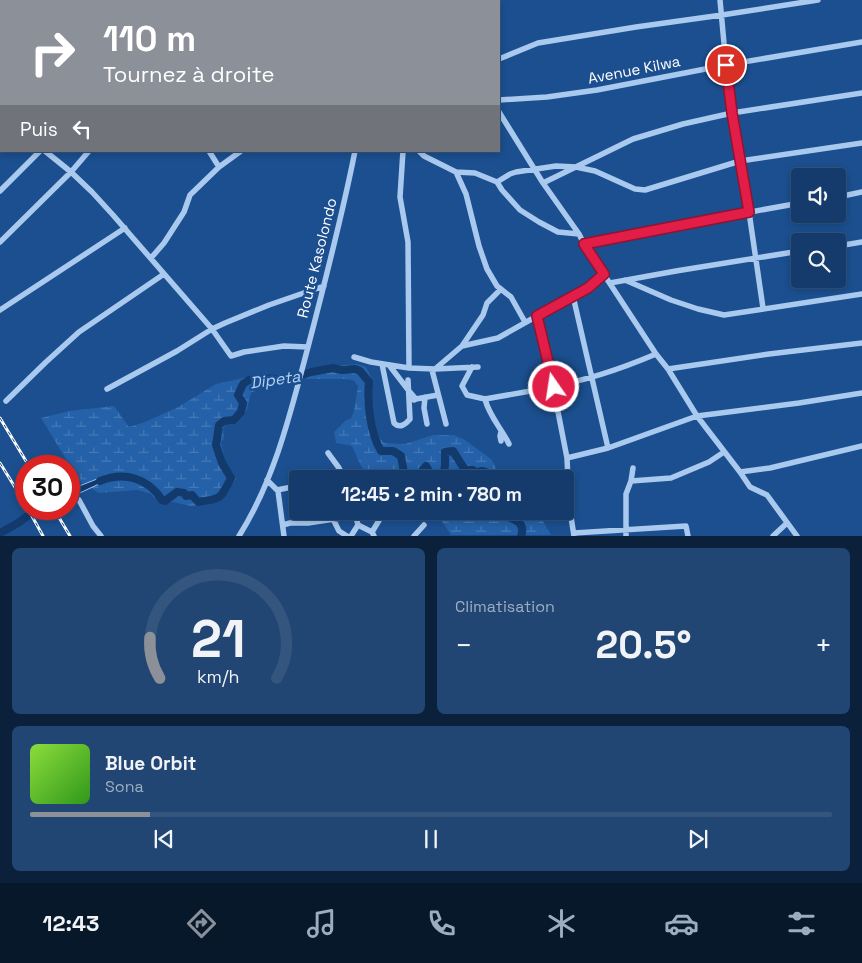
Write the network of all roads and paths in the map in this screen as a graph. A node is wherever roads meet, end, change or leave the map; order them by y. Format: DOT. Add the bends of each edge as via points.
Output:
graph roads {
  1 [pos="720,0"];
  2 [pos="818,0"];
  3 [pos="722,15"];
  4 [pos="862,42"];
  5 [pos="500,59"];
  6 [pos="726,65"];
  7 [pos="862,93"];
  8 [pos="500,100"];
  9 [pos="732,113"];
  10 [pos="500,114"];
  11 [pos="862,142"];
  12 [pos="39,152"];
  13 [pos="46,152"];
  14 [pos="88,152"];
  15 [pos="211,152"];
  16 [pos="240,152"];
  17 [pos="355,152"];
  18 [pos="403,152"];
  19 [pos="420,152"];
  20 [pos="740,160"];
  21 [pos="219,167"];
  22 [pos="576,167"];
  23 [pos="534,169"];
  24 [pos="71,172"];
  25 [pos="456,172"];
  26 [pos="497,182"];
  27 [pos="543,183"];
  28 [pos="0,191"];
  29 [pos="862,192"];
  30 [pos="846,195"];
  31 [pos="791,205"];
  32 [pos="749,212"];
  33 [pos="125,228"];
  34 [pos="580,234"];
  35 [pos="0,242"];
  36 [pos="862,242"];
  37 [pos="584,244"];
  38 [pos="846,245"];
  39 [pos="791,253"];
  40 [pos="151,258"];
  41 [pos="756,258"];
  42 [pos="164,274"];
  43 [pos="604,274"];
  44 [pos="626,280"];
  45 [pos="610,283"];
  46 [pos="324,286"];
  47 [pos="501,289"];
  48 [pos="862,294"];
  49 [pos="573,296"];
  50 [pos="763,308"];
  51 [pos="0,310"];
  52 [pos="537,316"];
  53 [pos="526,322"];
  54 [pos="212,329"];
  55 [pos="862,343"];
  56 [pos="462,346"];
  57 [pos="308,347"];
  58 [pos="656,354"];
  59 [pos="354,357"];
  60 [pos="386,364"];
  61 [pos="409,368"];
  62 [pos="433,369"];
  63 [pos="668,369"];
  64 [pos="592,377"];
  65 [pos="408,380"];
  66 [pos="553,387"];
  67 [pos="107,389"];
  68 [pos="409,391"];
  69 [pos="862,393"];
  70 [pos="438,395"];
  71 [pos="425,397"];
  72 [pos="416,399"];
  73 [pos="485,399"];
  74 [pos="6,401"];
  75 [pos="409,404"];
  76 [pos="697,416"];
  77 [pos="427,424"];
  78 [pos="446,424"];
  79 [pos="494,430"];
  80 [pos="502,432"];
  81 [pos="501,441"];
  82 [pos="509,444"];
  83 [pos="862,446"];
  84 [pos="608,448"];
  85 [pos="724,452"];
  86 [pos="328,453"];
  87 [pos="567,458"];
  88 [pos="633,468"];
  89 [pos="340,470"];
  90 [pos="740,472"];
  91 [pos="267,480"];
  92 [pos="631,482"];
  93 [pos="289,488"];
  94 [pos="277,490"];
  95 [pos="80,502"];
  96 [pos="325,520"];
  97 [pos="334,520"];
  98 [pos="358,520"];
  99 [pos="381,520"];
  100 [pos="787,523"];
  101 [pos="283,525"];
  102 [pos="358,525"];
  103 [pos="424,525"];
  104 [pos="626,533"];
  105 [pos="373,534"];
  106 [pos="574,534"];
  107 [pos="101,536"];
  108 [pos="239,536"];
  109 [pos="284,536"];
  110 [pos="349,536"];
  111 [pos="414,536"];
  112 [pos="688,536"];
  113 [pos="773,536"];
  114 [pos="797,536"];
  1 -- 3 [label="street"];
  2 -- 3 [label="street"];
  3 -- 5 [label="street" via="538,44"];
  3 -- 6 [label="street"];
  4 -- 6 [label="street, Avenue Kilwa"];
  6 -- 8 [label="street, Avenue Kilwa" via="597,90"];
  6 -- 9 [label="street"];
  7 -- 9 [label="street"];
  9 -- 20 [label="street"];
  9 -- 22 [label="street" via="633,139"];
  10 -- 23 [label="street"];
  11 -- 20 [label="street"];
  12 -- 28 [label="street"];
  13 -- 24 [label="street"];
  14 -- 24 [label="street"];
  15 -- 21 [label="street"];
  16 -- 21 [label="street"];
  17 -- 46 [label="street, Route Kasolondo"];
  18 -- 61 [label="street" via="400,197 408,242"];
  19 -- 25 [label="street"];
  20 -- 22 [label="street" via="645,190 634,189 595,171"];
  20 -- 32 [label="street"];
  21 -- 40 [label="street" via="190,195 184,212"];
  22 -- 23 [label="street"];
  22 -- 27 [label="street"];
  23 -- 26 [label="street" via="510,174"];
  23 -- 27 [label="street"];
  24 -- 33 [label="street"];
  24 -- 35 [label="street"];
  25 -- 26 [label="street" via="475,173"];
  25 -- 47 [label="street" via="466,194 487,270"];
  26 -- 34 [label="street" via="520,210 532,218 558,232"];
  27 -- 34 [label="street"];
  29 -- 30 [label="street"];
  31 -- 32 [label="street"];
  32 -- 37 [label="street"];
  32 -- 41 [label="street"];
  33 -- 40 [label="street"];
  33 -- 51 [label="street"];
  34 -- 37 [label="street"];
  36 -- 38 [label="street"];
  37 -- 43 [label="street"];
  39 -- 41 [label="street"];
  40 -- 42 [label="street"];
  41 -- 44 [label="street"];
  41 -- 50 [label="street"];
  42 -- 54 [label="street"];
  42 -- 74 [label="street" via="79,332"];
  43 -- 45 [label="street"];
  43 -- 49 [label="street"];
  44 -- 45 [label="street"];
  44 -- 50 [label="street" via="671,300 724,315"];
  45 -- 58 [label="street"];
  46 -- 54 [label="street"];
  46 -- 57 [label="street, Route Kasolondo"];
  47 -- 53 [label="street" via="511,297"];
  47 -- 56 [label="street" via="487,303 483,315"];
  48 -- 50 [label="street"];
  49 -- 52 [label="street"];
  49 -- 64 [label="street"];
  52 -- 53 [label="street"];
  52 -- 66 [label="street"];
  53 -- 56 [label="street" via="498,338"];
  54 -- 57 [label="street" via="232,356 284,346"];
  54 -- 67 [label="street"];
  55 -- 63 [label="street"];
  56 -- 62 [label="street"];
  57 -- 91 [label="street, Route Kasolondo" via="288,422"];
  58 -- 63 [label="street"];
  58 -- 64 [label="street"];
  59 -- 60 [label="street"];
  60 -- 61 [label="street"];
  60 -- 68 [label="street"];
  60 -- 75 [label="street" via="396,425 406,424 410,419"];
  61 -- 62 [label="street"];
  62 -- 70 [label="street"];
  62 -- 73 [label="street" via="475,367 462,386 467,395"];
  63 -- 76 [label="street"];
  64 -- 66 [label="street"];
  64 -- 84 [label="street"];
  65 -- 68 [label="street"];
  66 -- 73 [label="street"];
  66 -- 87 [label="street"];
  68 -- 72 [label="street"];
  68 -- 75 [label="street"];
  69 -- 76 [label="street"];
  70 -- 71 [label="street"];
  70 -- 78 [label="street"];
  71 -- 72 [label="street"];
  71 -- 77 [label="street"];
  72 -- 75 [label="street"];
  73 -- 80 [label="street"];
  76 -- 84 [label="street"];
  76 -- 85 [label="street"];
  79 -- 80 [label="street"];
  80 -- 81 [label="street"];
  80 -- 82 [label="street"];
  83 -- 90 [label="street"];
  84 -- 87 [label="street"];
  85 -- 90 [label="street"];
  85 -- 92 [label="street" via="671,478"];
  86 -- 89 [label="street"];
  87 -- 106 [label="street"];
  88 -- 92 [label="street"];
  90 -- 100 [label="street" via="750,487 767,495"];
  91 -- 94 [label="street"];
  91 -- 108 [label="street"];
  92 -- 104 [label="street" via="626,494"];
  93 -- 94 [label="street"];
  94 -- 101 [label="street"];
  95 -- 107 [label="street"];
  96 -- 101 [label="street"];
  97 -- 110 [label="street" via="339,532"];
  98 -- 102 [label="street"];
  99 -- 105 [label="street"];
  100 -- 113 [label="street"];
  100 -- 114 [label="street"];
  101 -- 109 [label="street"];
  102 -- 105 [label="street"];
  102 -- 110 [label="street"];
  103 -- 111 [label="street"];
  104 -- 106 [label="street"];
  104 -- 112 [label="street" via="686,526"];
}
